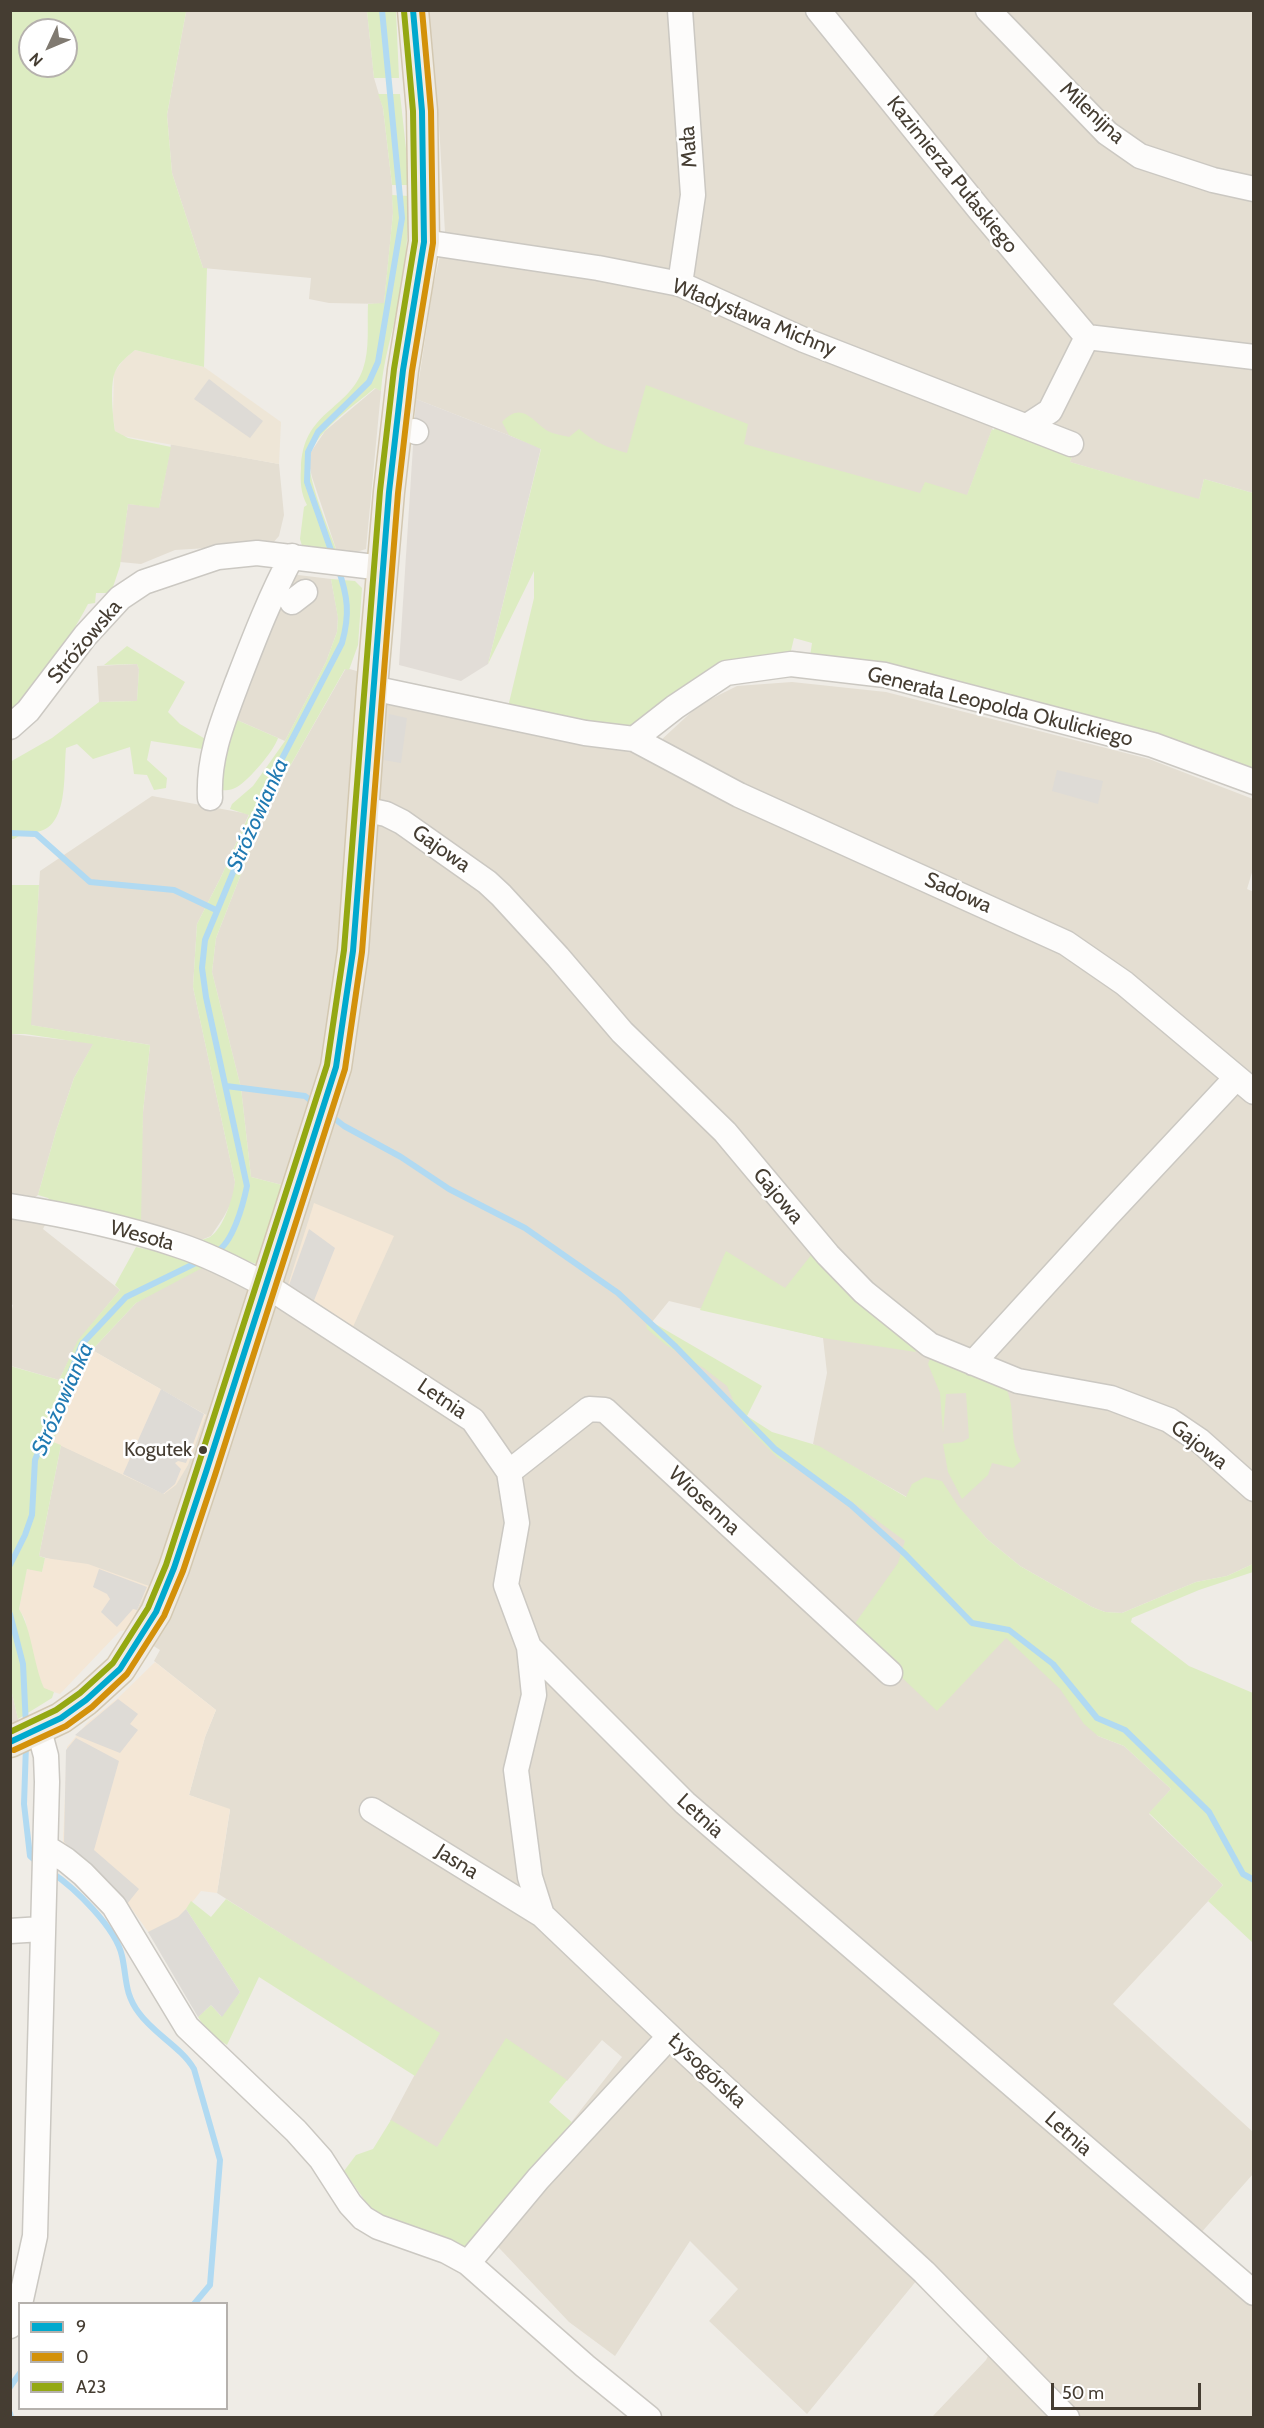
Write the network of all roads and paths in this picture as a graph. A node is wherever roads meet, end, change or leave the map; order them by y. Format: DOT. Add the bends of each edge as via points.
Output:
graph roads {
  1 [pos="413,10"];
  2 [pos="680,10"];
  3 [pos="818,10"];
  4 [pos="988,10"];
  5 [pos="1254,189"];
  6 [pos="423,242"];
  7 [pos="680,284"];
  8 [pos="1088,337"];
  9 [pos="1254,357"];
  10 [pos="1027,426"];
  11 [pos="1071,444"];
  12 [pos="292,556"];
  13 [pos="383,568"];
  14 [pos="372,688"];
  15 [pos="10,727"];
  16 [pos="634,739"];
  17 [pos="1254,782"];
  18 [pos="210,798"];
  19 [pos="363,809"];
  20 [pos="1245,1085"];
  21 [pos="10,1206"];
  22 [pos="267,1286"];
  23 [pos="973,1363"];
  24 [pos="509,1472"];
  25 [pos="1254,1489"];
  26 [pos="529,1647"];
  27 [pos="890,1673"];
  28 [pos="28,1734"];
  29 [pos="372,1810"];
  30 [pos="46,1864"];
  31 [pos="542,1915"];
  32 [pos="42,1929"];
  33 [pos="10,1931"];
  34 [pos="669,2037"];
  35 [pos="468,2263"];
  36 [pos="1254,2293"];
  37 [pos="21,2302"];
  38 [pos="18,2309"];
  39 [pos="10,2326"];
  40 [pos="649,2418"];
  41 [pos="1067,2418"];
  1 -- 6 [label="main road" via="410,87 422,111"];
  2 -- 7 [label="street, Mała" via="693,195"];
  3 -- 8 [label="street, Kazimierza Pułaskiego"];
  4 -- 5 [label="street, Milenijna" via="1107,133 1140,156"];
  6 -- 7 [label="street, Władysława Michny"];
  6 -- 13 [label="main road" via="403,370"];
  7 -- 10 [label="street, Władysława Michny" via="804,340"];
  8 -- 9 [label="street"];
  8 -- 10 [label="street" via="1050,411"];
  10 -- 11 [label="street, Władysława Michny"];
  12 -- 13 [label="street, Stróżowska"];
  12 -- 15 [label="street, Stróżowska" via="257,553 218,557 144,582 120,598 85,636 28,711"];
  12 -- 18 [label="street" via="262,616 216,736"];
  13 -- 14 [label="main road"];
  14 -- 16 [label="street" via="585,733"];
  14 -- 19 [label="main road"];
  16 -- 17 [label="street, Generała Leopolda Okulickiego" via="726,673 791,664 885,675 1153,745"];
  16 -- 20 [label="street, Sadowa" via="739,795 1066,943 1124,983"];
  19 -- 22 [label="main road" via="353,951 336,1067"];
  19 -- 23 [label="street, Gajowa" via="402,822 488,882 622,1032 725,1132 864,1292 930,1345"];
  20 -- 23 [label="street" via="1107,1216"];
  21 -- 22 [label="street, Wesoła" via="64,1214 179,1245"];
  22 -- 24 [label="street, Letnia" via="473,1420"];
  22 -- 28 [label="main road" via="174,1568 150,1625 120,1669 77,1707"];
  23 -- 25 [label="street, Gajowa" via="1018,1381 1111,1398 1169,1420 1200,1440"];
  24 -- 26 [label="street, Letnia" via="517,1523 506,1585"];
  24 -- 27 [label="street, Wiosenna" via="589,1408 605,1410"];
  26 -- 31 [label="street, Łysogórska" via="534,1695 516,1770 530,1877"];
  26 -- 36 [label="street, Letnia" via="685,1803"];
  28 -- 30 [label="street" via="46,1756"];
  29 -- 31 [label="street, Jasna"];
  30 -- 32 [label="street"];
  30 -- 35 [label="street" via="66,1860 114,1906 187,2027 296,2131 363,2218"];
  31 -- 34 [label="street, Łysogórska"];
  32 -- 33 [label="street"];
  32 -- 37 [label="street" via="35,2236"];
  34 -- 35 [label="street" via="538,2179"];
  34 -- 41 [label="street, Łysogórska" via="924,2272"];
  35 -- 40 [label="street"];
  38 -- 39 [label="street"];
}
